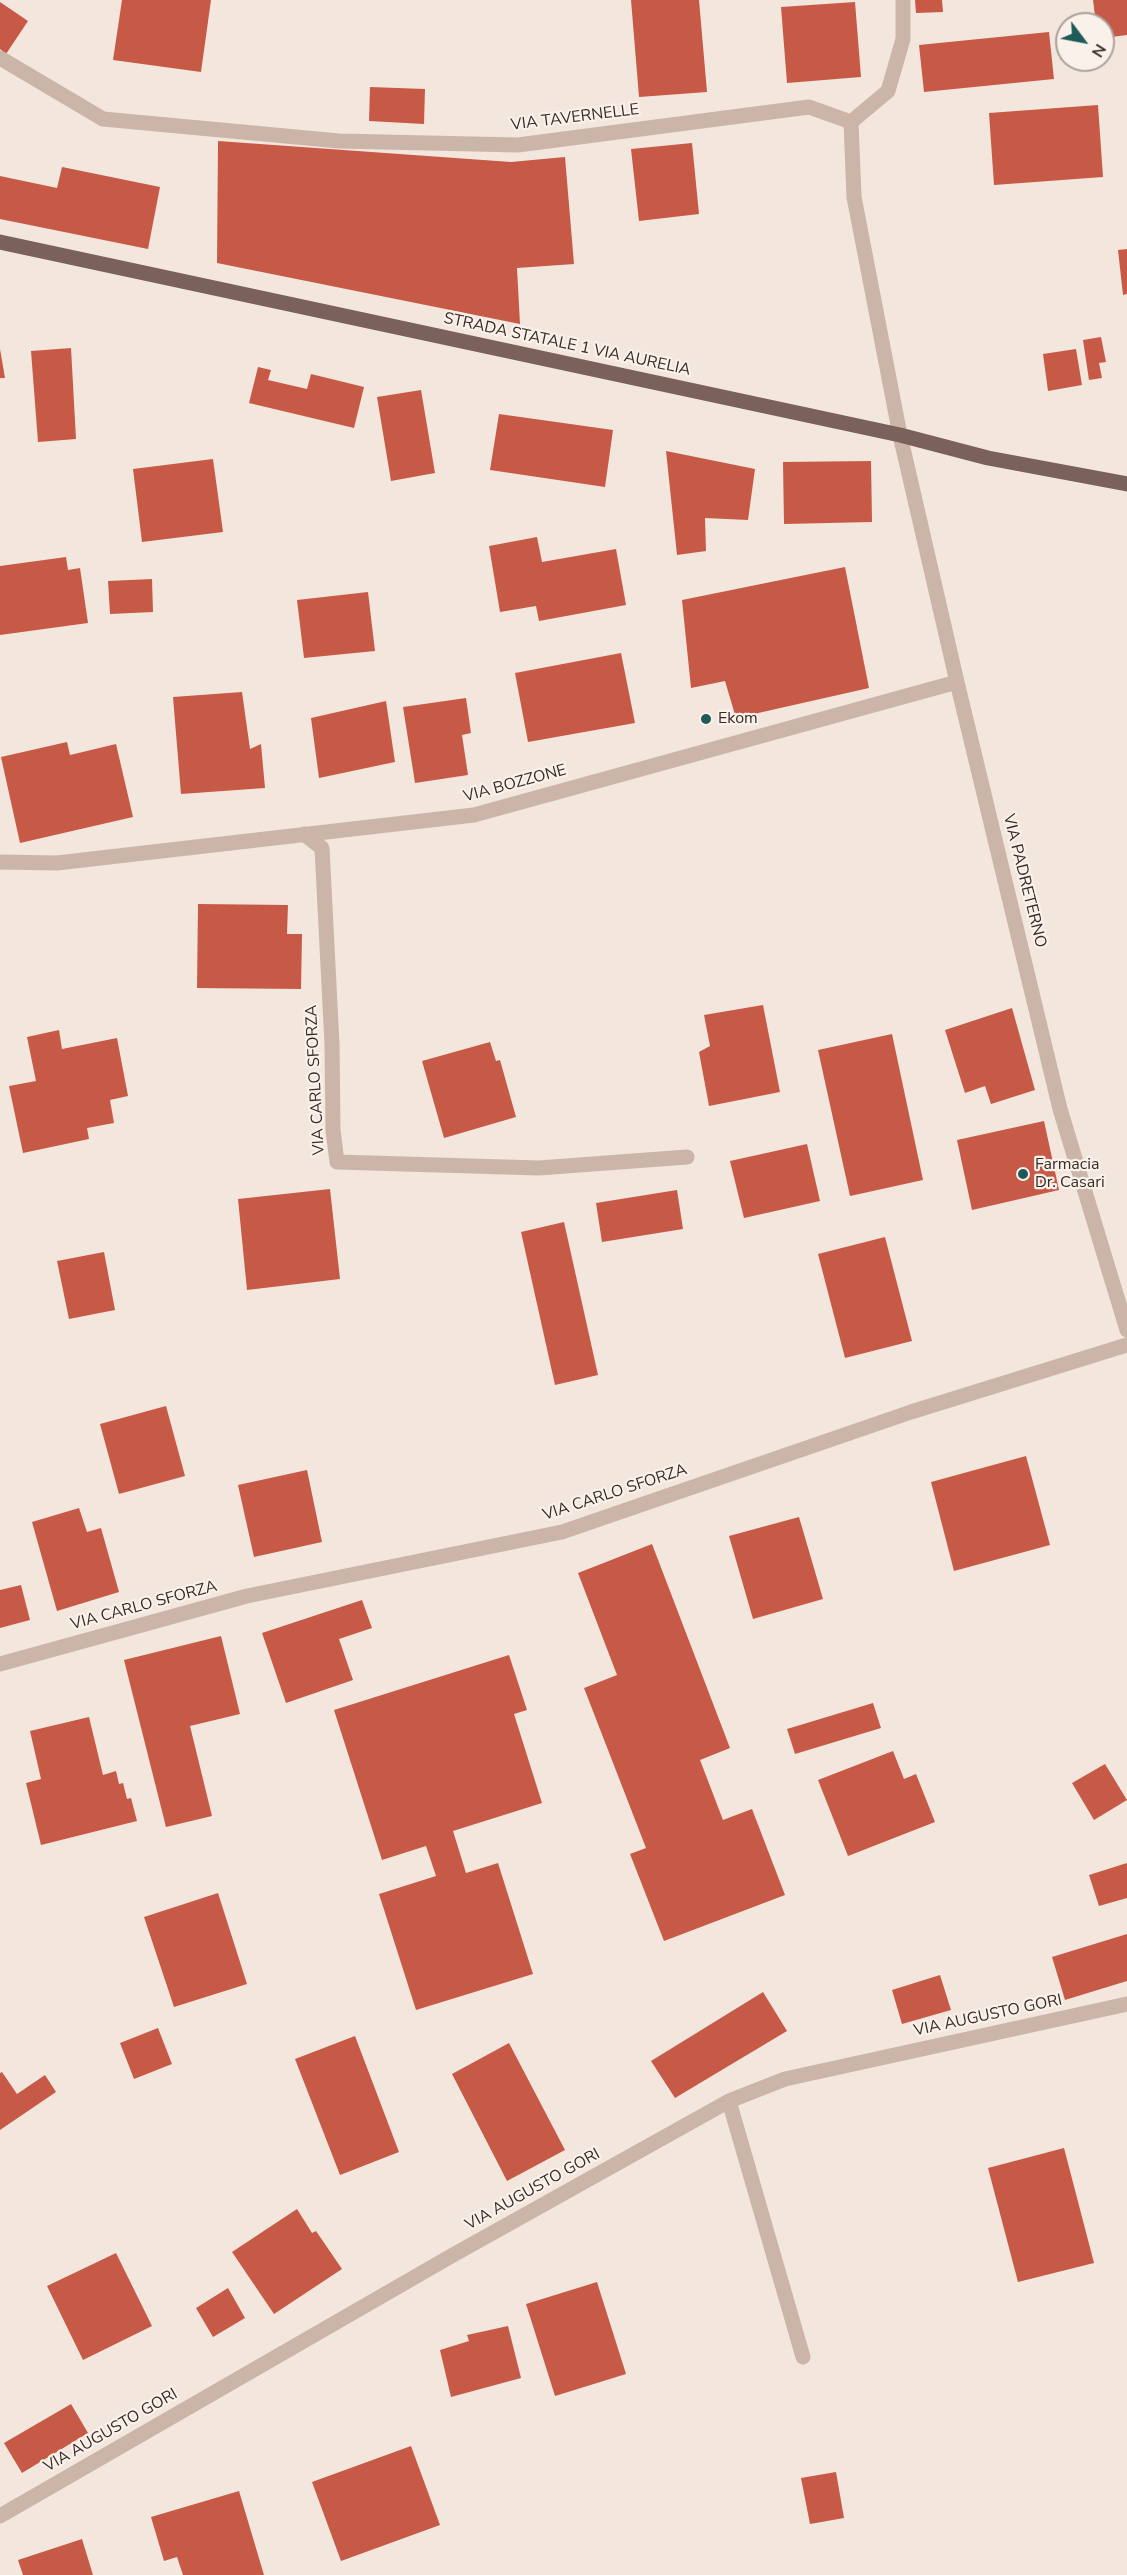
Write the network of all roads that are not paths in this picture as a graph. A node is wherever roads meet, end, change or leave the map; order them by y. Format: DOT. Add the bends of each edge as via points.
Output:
graph roads {
  1 [pos="903,0"];
  2 [pos="0,58"];
  3 [pos="851,122"];
  4 [pos="0,242"];
  5 [pos="900,435"];
  6 [pos="1127,484"];
  7 [pos="957,682"];
  8 [pos="304,834"];
  9 [pos="0,862"];
  10 [pos="687,1157"];
  11 [pos="1127,1330"];
  12 [pos="1127,1345"];
  13 [pos="0,1664"];
  14 [pos="1127,2004"];
  15 [pos="729,2102"];
  16 [pos="803,2357"];
  17 [pos="0,2516"];
  1 -- 3 [label="street" via="903,39 888,91"];
  2 -- 3 [label="street, VIA TAVERNELLE" via="103,119 339,141 518,145 809,107"];
  3 -- 5 [label="street" via="854,196"];
  4 -- 5 [label="main road, STRADA STATALE 1 VIA AURELIA"];
  5 -- 6 [label="main road, STRADA STATALE 1 VIA AURELIA" via="988,458"];
  5 -- 7 [label="street, VIA PADRETERNO"];
  7 -- 8 [label="street, VIA BOZZONE" via="474,815"];
  7 -- 11 [label="street, VIA PADRETERNO" via="1060,1109"];
  8 -- 9 [label="street, VIA BOZZONE" via="57,863"];
  8 -- 10 [label="street, VIA CARLO SFORZA" via="322,848 337,1162 539,1168"];
  12 -- 13 [label="street, VIA CARLO SFORZA" via="911,1412 562,1533 247,1596"];
  14 -- 15 [label="street, VIA AUGUSTO GORI" via="785,2079"];
  15 -- 16 [label="street"];
  15 -- 17 [label="street, VIA AUGUSTO GORI"];
}
